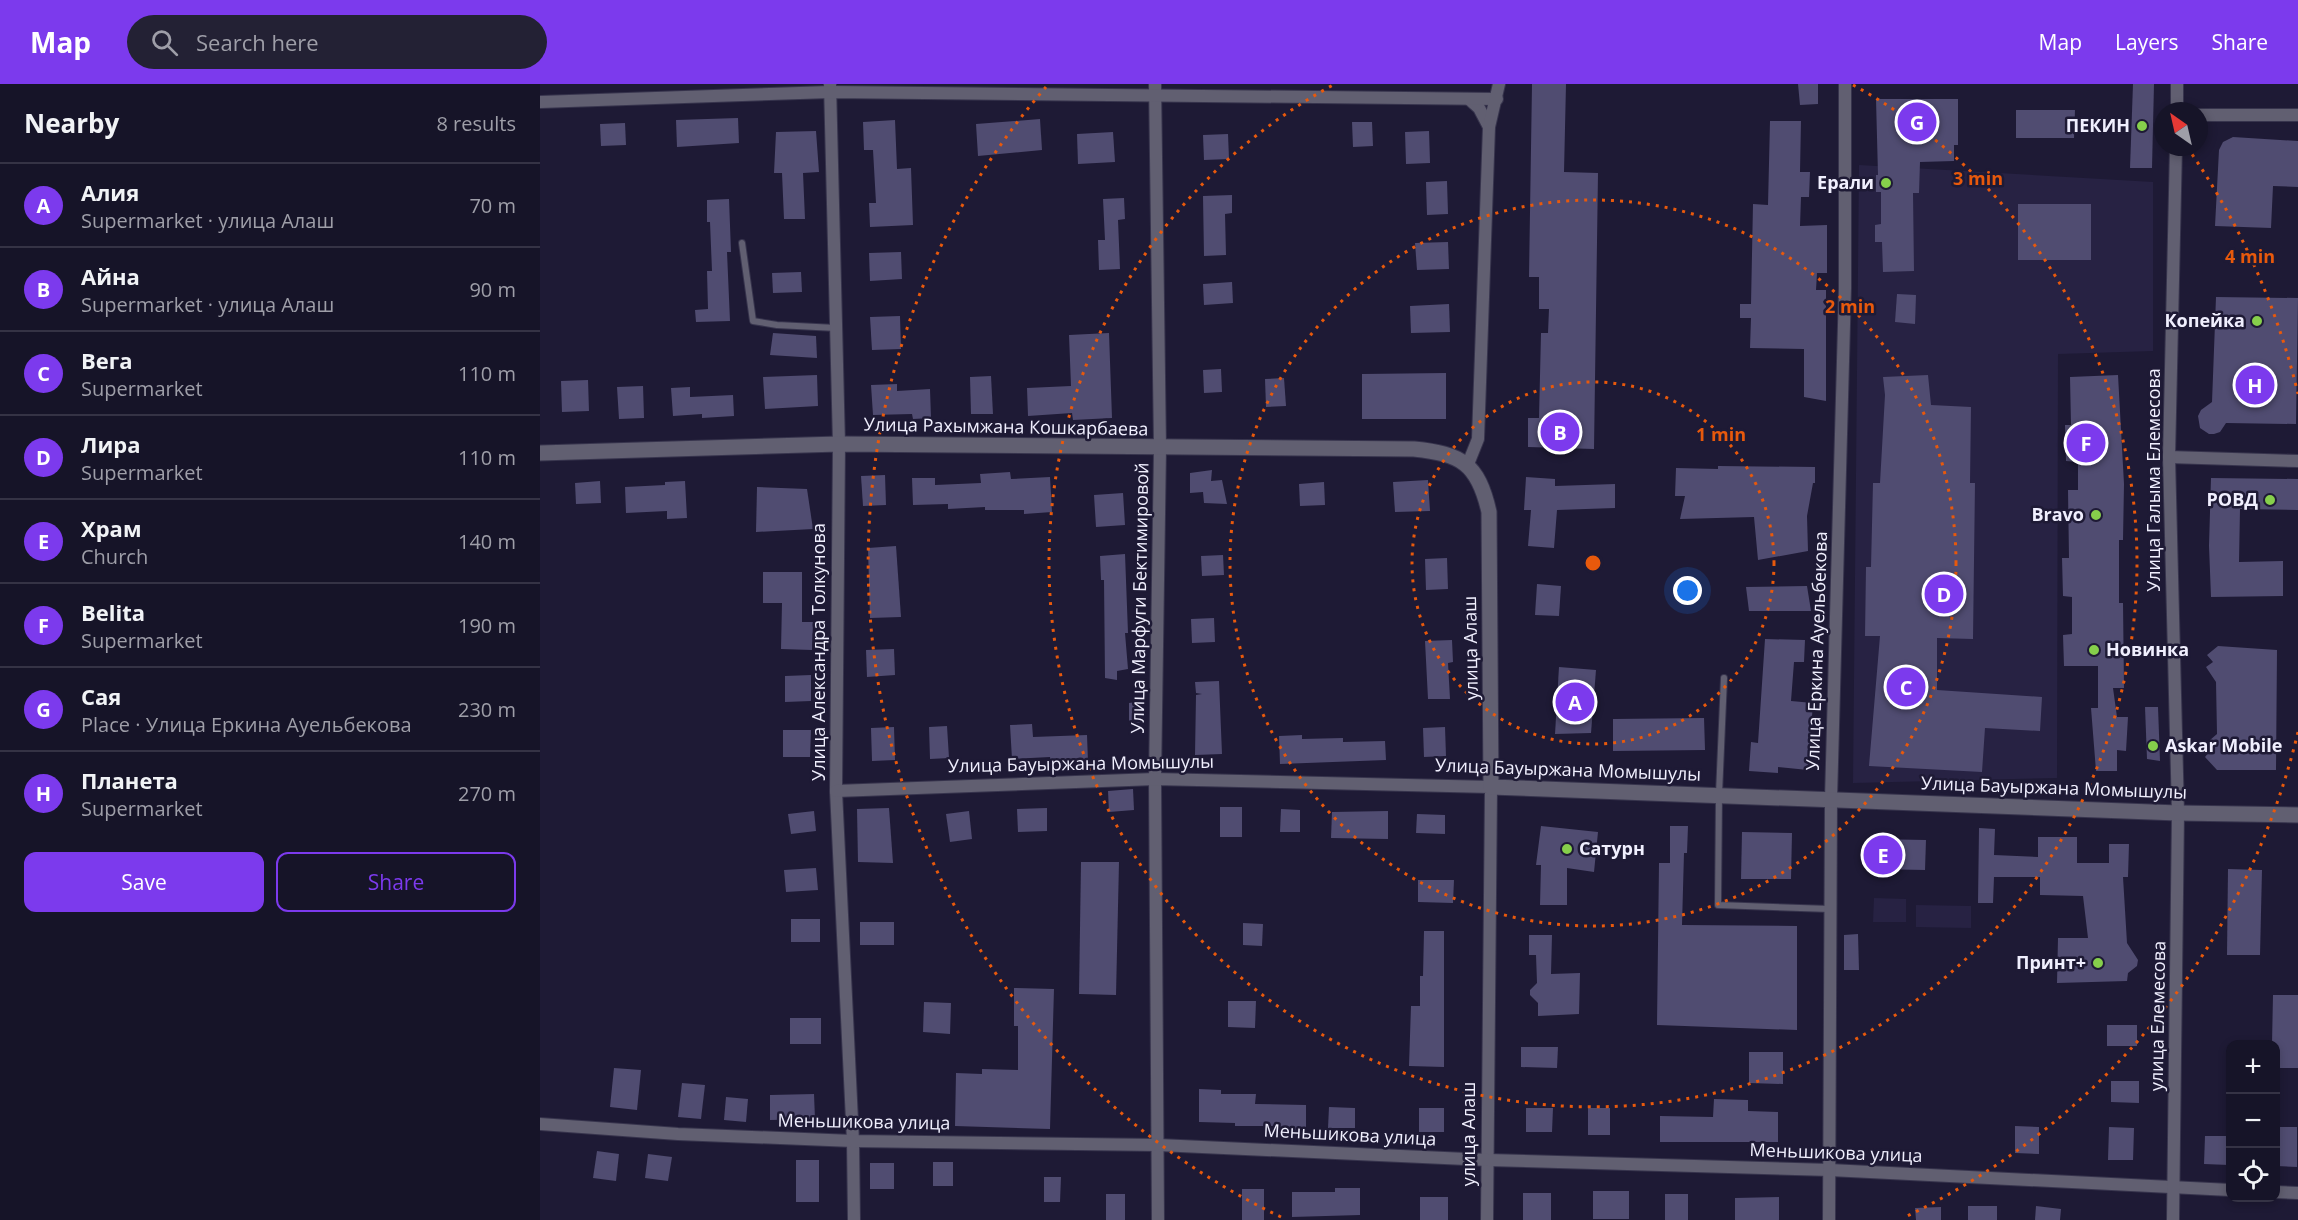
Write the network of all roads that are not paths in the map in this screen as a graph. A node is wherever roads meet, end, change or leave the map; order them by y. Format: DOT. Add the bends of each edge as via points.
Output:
graph roads {
  1 [pos="1499,84"];
  2 [pos="1845,84"];
  3 [pos="2177,84"];
  4 [pos="830,88"];
  5 [pos="1155,90"];
  6 [pos="1469,99"];
  7 [pos="1497,99"];
  8 [pos="540,102"];
  9 [pos="2176,102"];
  10 [pos="2298,115"];
  11 [pos="2208,116"];
  12 [pos="1489,127"];
  13 [pos="2176,156"];
  14 [pos="742,243"];
  15 [pos="836,328"];
  16 [pos="839,444"];
  17 [pos="1160,447"];
  18 [pos="540,453"];
  19 [pos="2169,457"];
  20 [pos="2298,461"];
  21 [pos="1468,464"];
  22 [pos="1724,678"];
  23 [pos="1155,779"];
  24 [pos="1491,787"];
  25 [pos="836,791"];
  26 [pos="1719,794"];
  27 [pos="1831,799"];
  28 [pos="2178,813"];
  29 [pos="2298,815"];
  30 [pos="1831,909"];
  31 [pos="540,1124"];
  32 [pos="853,1141"];
  33 [pos="1159,1145"];
  34 [pos="1488,1160"];
  35 [pos="1830,1170"];
  36 [pos="2174,1187"];
  37 [pos="2226,1190"];
  38 [pos="2280,1192"];
  39 [pos="2298,1193"];
  40 [pos="854,1220"];
  41 [pos="1158,1220"];
  42 [pos="1487,1220"];
  43 [pos="1829,1220"];
  44 [pos="2173,1220"];
  1 -- 7 [label="street"];
  2 -- 27 [label="street, Улица Еркина Ауельбекова" via="1845,288"];
  3 -- 9 [label="street"];
  4 -- 5 [label="street"];
  4 -- 8 [label="street"];
  4 -- 15 [label="street, Улица Александра Толкунова"];
  5 -- 6 [label="street"];
  5 -- 17 [label="street, Улица Марфуги Бектимировой"];
  6 -- 7 [label="street"];
  6 -- 12 [label="street"];
  7 -- 12 [label="street"];
  10 -- 11 [label="street"];
  12 -- 21 [label="street" via="1478,439"];
  13 -- 19 [label="street, Улица Галыма Елемесова"];
  14 -- 15 [label="lane" via="753,321"];
  15 -- 16 [label="street, Улица Александра Толкунова"];
  16 -- 17 [label="street, Улица Рахымжана Кошкарбаева"];
  16 -- 18 [label="street, Улица Рахымжана Кошкарбаева"];
  16 -- 25 [label="street, Улица Александра Толкунова"];
  17 -- 21 [label="street, Улица Рахымжана Кошкарбаева" via="1414,448 1458,457"];
  17 -- 23 [label="street, Улица Марфуги Бектимировой"];
  19 -- 20 [label="street"];
  19 -- 28 [label="street, Улица Галыма Елемесова"];
  21 -- 24 [label="street, улица Алаш" via="1481,484 1489,512"];
  22 -- 26 [label="lane"];
  23 -- 24 [label="street, Улица Бауыржана Момышулы"];
  23 -- 25 [label="street, Улица Бауыржана Момышулы"];
  23 -- 33 [label="street, Улица Марфуги Бектимировой"];
  24 -- 26 [label="street, Улица Бауыржана Момышулы"];
  24 -- 34 [label="street, улица Алаш"];
  25 -- 32 [label="street, Улица Александра Толкунова"];
  26 -- 27 [label="street, Улица Бауыржана Момышулы"];
  26 -- 30 [label="lane" via="1718,905"];
  27 -- 28 [label="street, Улица Бауыржана Момышулы"];
  27 -- 30 [label="street, Улица Еркина Ауельбекова"];
  28 -- 29 [label="street, Улица Бауыржана Момышулы"];
  28 -- 36 [label="street, улица Елемесова"];
  30 -- 35 [label="street, Улица Еркина Ауельбекова"];
  31 -- 32 [label="street, Меньшикова улица"];
  32 -- 33 [label="street, Меньшикова улица"];
  32 -- 40 [label="street, Улица Александра Толкунова"];
  33 -- 34 [label="street, Меньшикова улица"];
  33 -- 41 [label="street, Улица Марфуги Бектимировой"];
  34 -- 35 [label="street, Меньшикова улица"];
  34 -- 42 [label="street, улица Алаш"];
  35 -- 36 [label="street, Меньшикова улица"];
  35 -- 43 [label="street, Улица Еркина Ауельбекова"];
  36 -- 37 [label="street, Меньшикова улица"];
  36 -- 44 [label="street, улица Елемесова"];
  38 -- 39 [label="street"];
}
